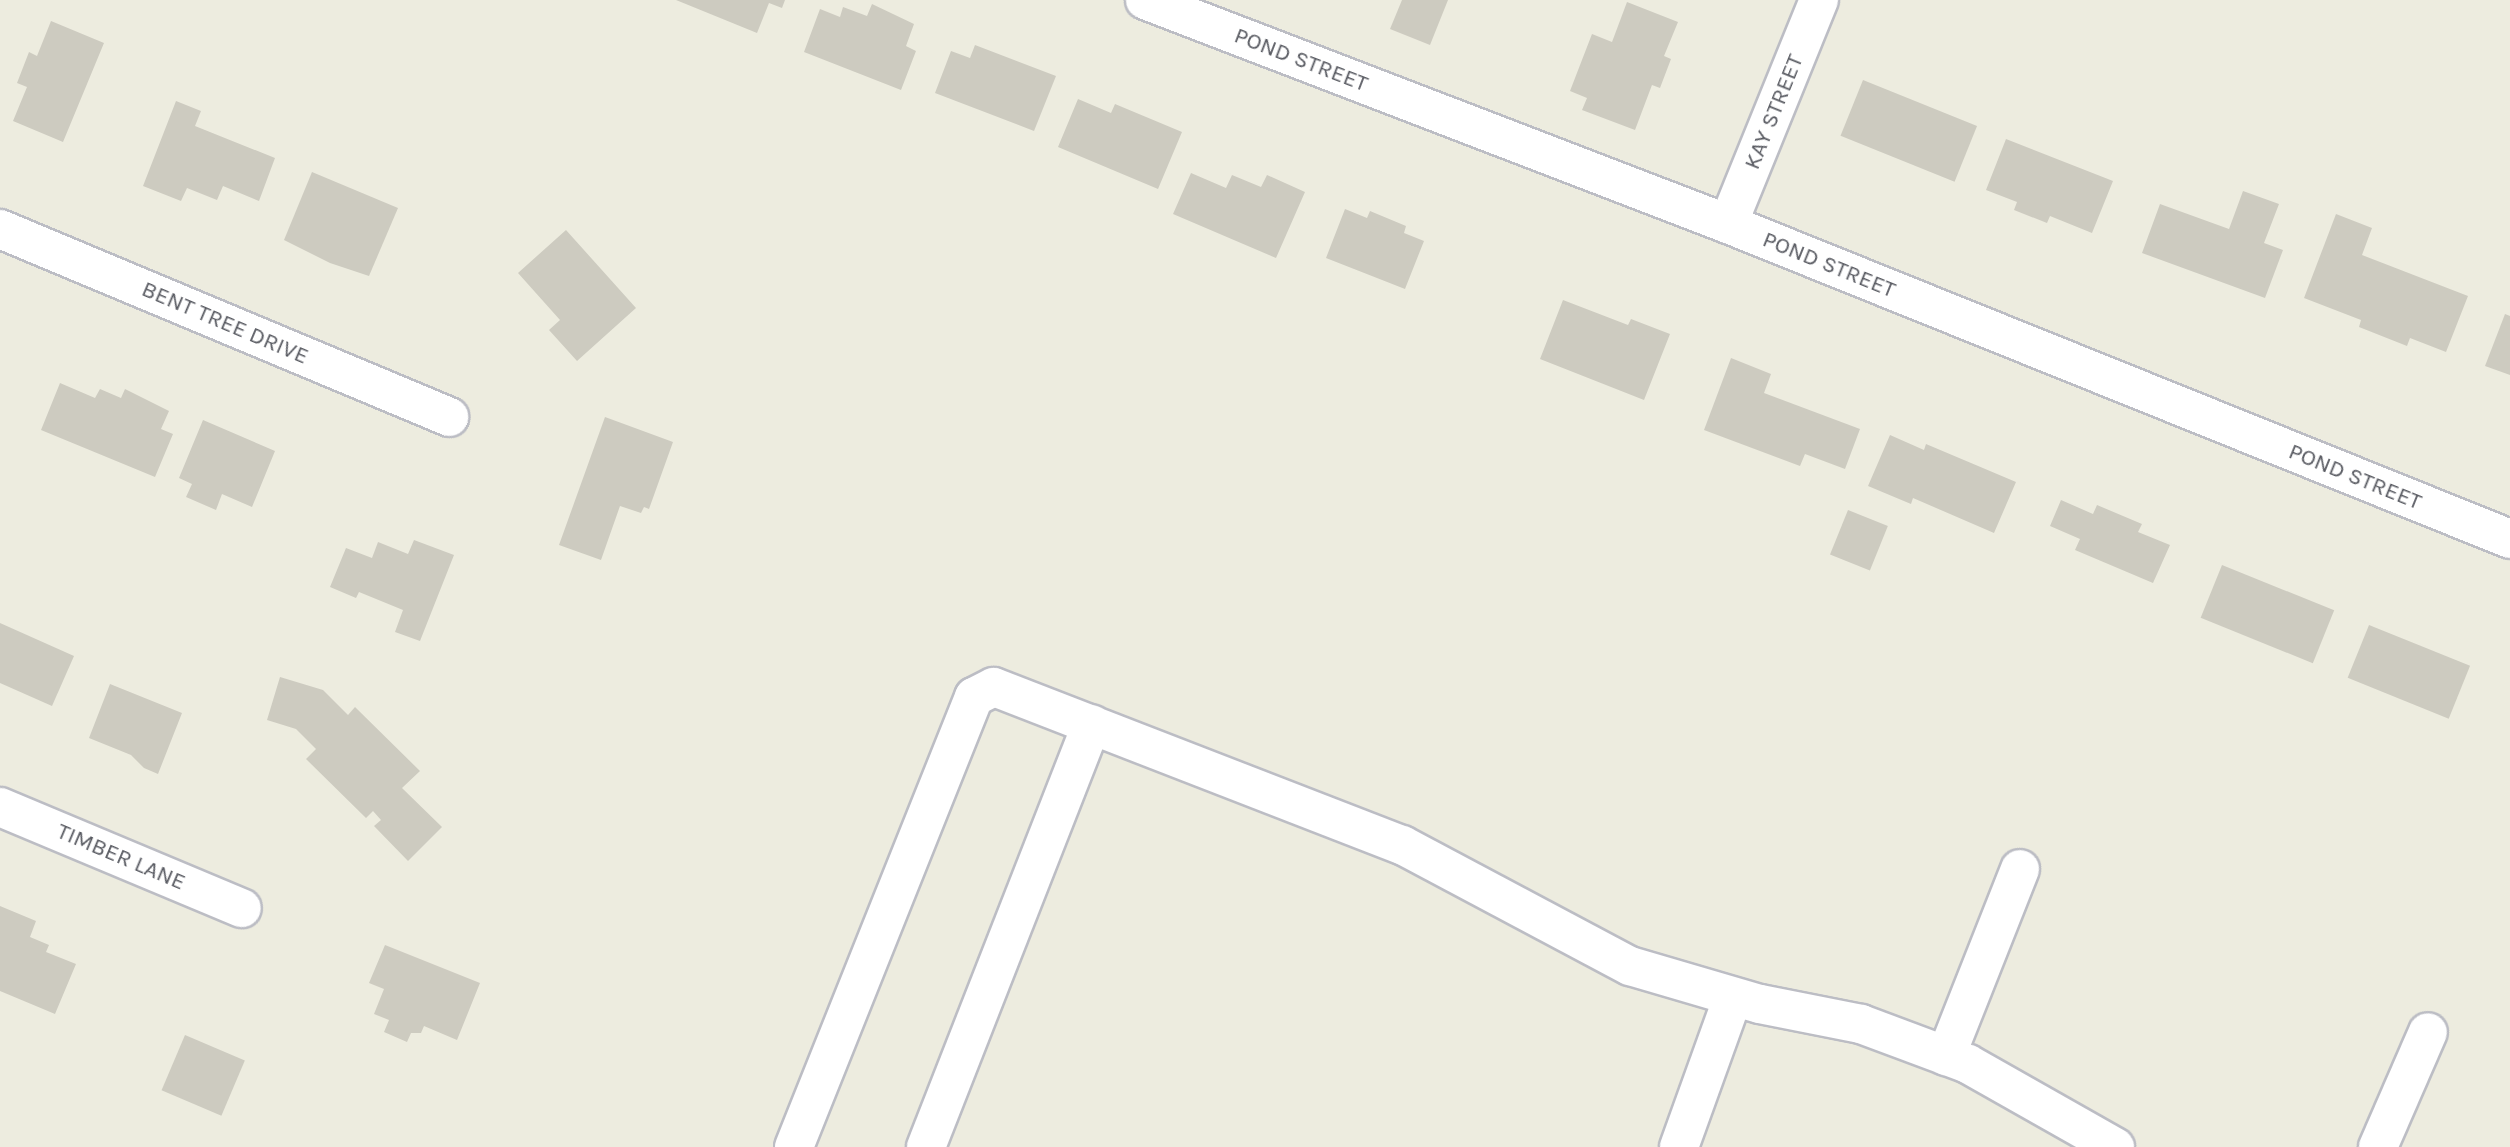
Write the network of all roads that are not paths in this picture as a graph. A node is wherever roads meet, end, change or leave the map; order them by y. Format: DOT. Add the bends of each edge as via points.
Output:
graph roads {
  1 [pos="1145,0"];
  2 [pos="1819,0"];
  3 [pos="1728,224"];
  4 [pos="0,229"];
  5 [pos="449,417"];
  6 [pos="2510,539"];
  7 [pos="1092,724"];
  8 [pos="0,807"];
  9 [pos="2020,869"];
  10 [pos="242,908"];
  11 [pos="1733,997"];
  12 [pos="2428,1032"];
  13 [pos="1946,1056"];
  14 [pos="794,1147"];
  15 [pos="926,1147"];
  16 [pos="1679,1147"];
  17 [pos="2115,1147"];
  18 [pos="2378,1147"];
  1 -- 3 [label="street, POND STREET"];
  2 -- 3 [label="street, KAY STREET"];
  3 -- 6 [label="street, POND STREET"];
  4 -- 5 [label="street, BENT TREE DRIVE"];
  7 -- 11 [label="street" via="1402,845 1630,966"];
  7 -- 14 [label="street" via="994,687 974,697"];
  7 -- 15 [label="street"];
  8 -- 10 [label="street, TIMBER LANE"];
  9 -- 13 [label="street"];
  11 -- 13 [label="street" via="1861,1024"];
  11 -- 16 [label="street"];
  12 -- 18 [label="street"];
  13 -- 17 [label="street"];
}
